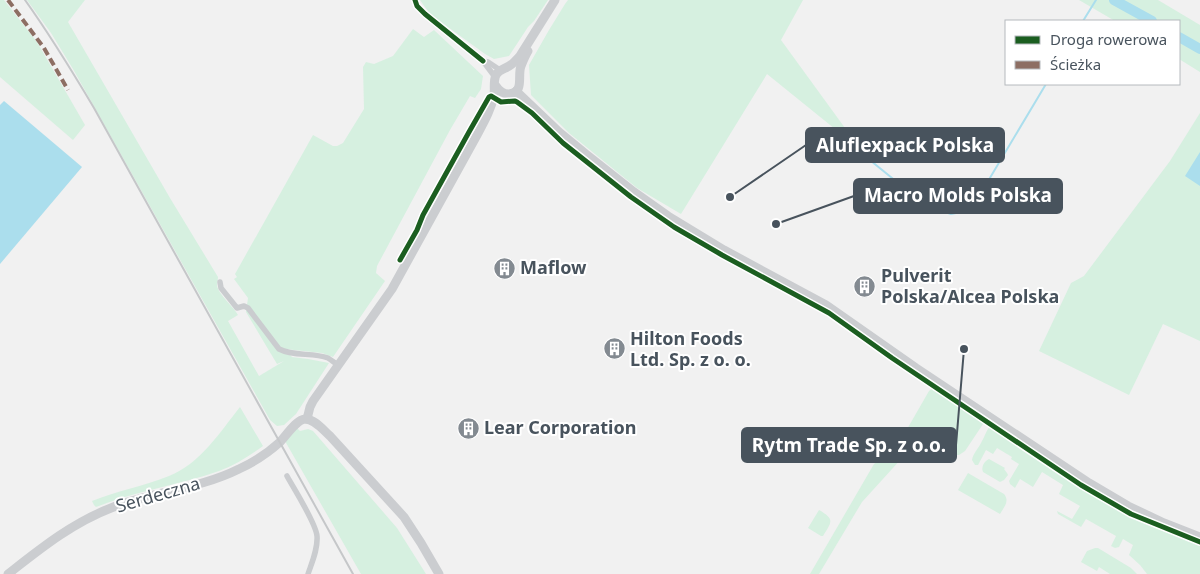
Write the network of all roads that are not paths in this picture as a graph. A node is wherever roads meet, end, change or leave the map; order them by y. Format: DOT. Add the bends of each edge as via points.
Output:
graph roads {
  1 [pos="415,0"];
  2 [pos="555,0"];
  3 [pos="560,0"];
  4 [pos="519,74"];
  5 [pos="499,75"];
  6 [pos="512,92"];
  7 [pos="490,112"];
  8 [pos="220,282"];
  9 [pos="338,365"];
  10 [pos="307,419"];
  11 [pos="287,476"];
  12 [pos="1200,537"];
  13 [pos="8,574"];
  14 [pos="308,574"];
  15 [pos="438,574"];
  1 -- 5 [label="street" via="425,14 488,62"];
  2 -- 5 [label="street" via="520,56"];
  3 -- 4 [label="street" via="526,54"];
  4 -- 5 [label="street" via="514,69"];
  4 -- 6 [label="street" via="521,81"];
  5 -- 6 [label="street" via="502,92"];
  5 -- 7 [label="street, Serdeczna"];
  6 -- 7 [label="street, Serdeczna"];
  6 -- 12 [label="street" via="587,155 668,216 826,305 1096,487 1128,506"];
  7 -- 9 [label="street, Serdeczna" via="396,283"];
  8 -- 9 [label="street" via="237,308 248,308 278,349 285,353 319,356"];
  9 -- 10 [label="street, Serdeczna" via="310,407"];
  10 -- 13 [label="street, Serdeczna" via="298,422 280,442 256,460 232,473 112,507 75,525"];
  10 -- 15 [label="street" via="330,436 404,517"];
  11 -- 14 [label="street" via="317,534 317,546"];
}
